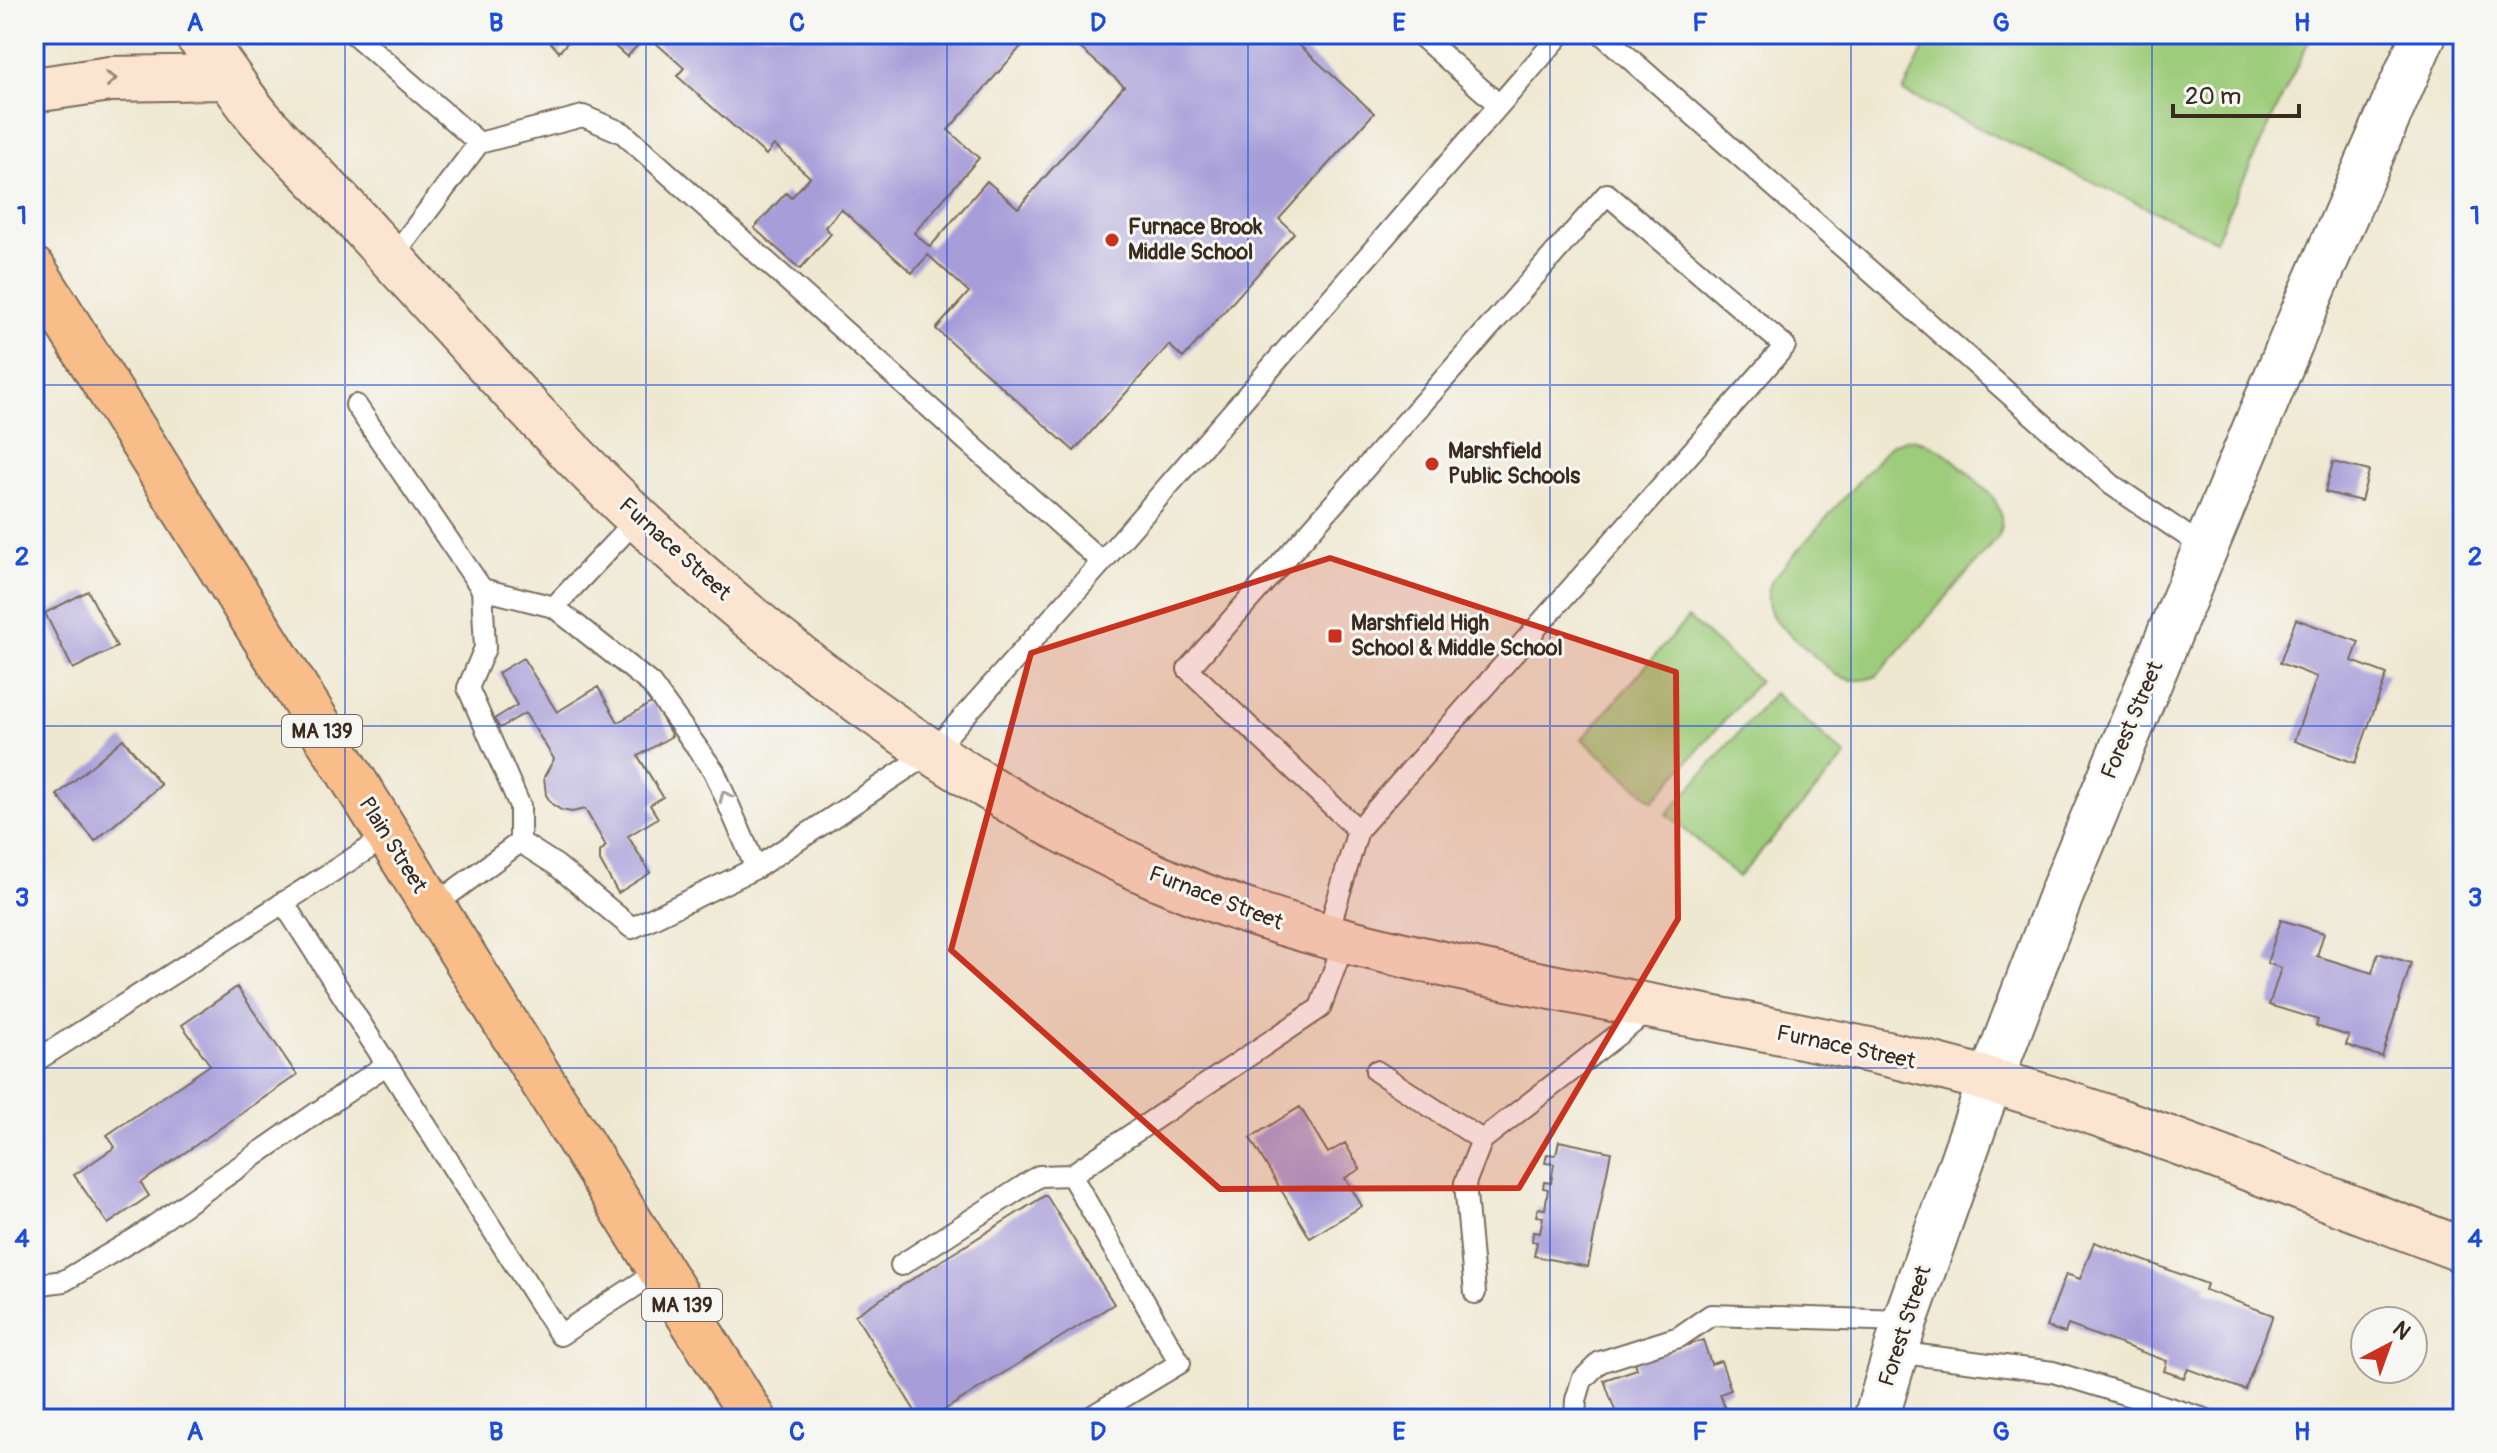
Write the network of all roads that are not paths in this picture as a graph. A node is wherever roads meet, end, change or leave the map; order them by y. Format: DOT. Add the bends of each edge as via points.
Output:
graph roads {
  1 [pos="196,34"];
  2 [pos="354,34"];
  3 [pos="1419,34"];
  4 [pos="1561,34"];
  5 [pos="1602,34"];
  6 [pos="2424,34"];
  7 [pos="228,77"];
  8 [pos="34,90"];
  9 [pos="1499,105"];
  10 [pos="479,143"];
  11 [pos="392,258"];
  12 [pos="34,270"];
  13 [pos="356,405"];
  14 [pos="638,518"];
  15 [pos="2205,548"];
  16 [pos="1102,562"];
  17 [pos="482,589"];
  18 [pos="554,607"];
  19 [pos="933,751"];
  20 [pos="1358,830"];
  21 [pos="388,836"];
  22 [pos="520,842"];
  23 [pos="756,868"];
  24 [pos="283,902"];
  25 [pos="432,907"];
  26 [pos="1336,938"];
  27 [pos="1654,1007"];
  28 [pos="34,1062"];
  29 [pos="387,1064"];
  30 [pos="1376,1071"];
  31 [pos="1991,1079"];
  32 [pos="1482,1140"];
  33 [pos="1071,1175"];
  34 [pos="2463,1250"];
  35 [pos="901,1265"];
  36 [pos="660,1270"];
  37 [pos="34,1285"];
  38 [pos="1475,1293"];
  39 [pos="1900,1337"];
  40 [pos="754,1419"];
  41 [pos="1087,1419"];
  42 [pos="1575,1419"];
  43 [pos="1876,1419"];
  44 [pos="2205,1419"];
  1 -- 7 [label="main road, Furnace Street"];
  2 -- 10 [label="lane"];
  3 -- 9 [label="lane"];
  4 -- 9 [label="lane"];
  5 -- 15 [label="lane" via="2112,485"];
  6 -- 15 [label="street, Forest Street"];
  8 -- 7 [label="main road, one-way" via="110,79"];
  7 -- 11 [label="main road, Furnace Street" via="255,113"];
  9 -- 16 [label="lane"];
  10 -- 11 [label="lane"];
  10 -- 16 [label="lane" via="583,116 623,133"];
  11 -- 14 [label="main road, Furnace Street"];
  12 -- 21 [label="main road, Plain Street / MA 139"];
  13 -- 17 [label="lane"];
  14 -- 18 [label="lane"];
  14 -- 19 [label="main road, Furnace Street" via="776,637"];
  15 -- 31 [label="street, Forest Street" via="2098,802"];
  16 -- 19 [label="lane"];
  17 -- 18 [label="lane"];
  17 -- 22 [label="lane" via="485,648 468,688 520,806"];
  23 -- 18 [label="lane, one-way" via="714,771 651,684"];
  19 -- 23 [label="lane"];
  19 -- 26 [label="main road, Furnace Street" via="1037,815 1153,875 1214,901"];
  20 -- 20 [label="lane" via="1785,346 1607,194 1188,669"];
  20 -- 26 [label="lane"];
  21 -- 24 [label="lane"];
  21 -- 25 [label="main road, Plain Street / MA 139"];
  22 -- 23 [label="lane" via="632,928"];
  22 -- 25 [label="lane"];
  24 -- 28 [label="lane"];
  24 -- 29 [label="lane"];
  25 -- 36 [label="main road, Plain Street / MA 139"];
  26 -- 27 [label="main road, Furnace Street"];
  26 -- 33 [label="lane" via="1320,1008"];
  27 -- 31 [label="main road, Furnace Street"];
  27 -- 32 [label="lane"];
  29 -- 36 [label="lane" via="560,1335"];
  29 -- 37 [label="lane" via="138,1237 64,1281"];
  30 -- 32 [label="lane"];
  31 -- 34 [label="main road, Furnace Street" via="2149,1130"];
  31 -- 39 [label="street, Forest Street"];
  32 -- 38 [label="lane" via="1465,1183"];
  33 -- 35 [label="lane" via="1039,1176"];
  33 -- 41 [label="lane" via="1180,1363"];
  36 -- 40 [label="main road, Plain Street / MA 139"];
  39 -- 42 [label="lane" via="1711,1315 1679,1337 1600,1362 1582,1380"];
  39 -- 43 [label="street, Forest Street"];
  39 -- 44 [label="lane" via="2053,1372"];
}
